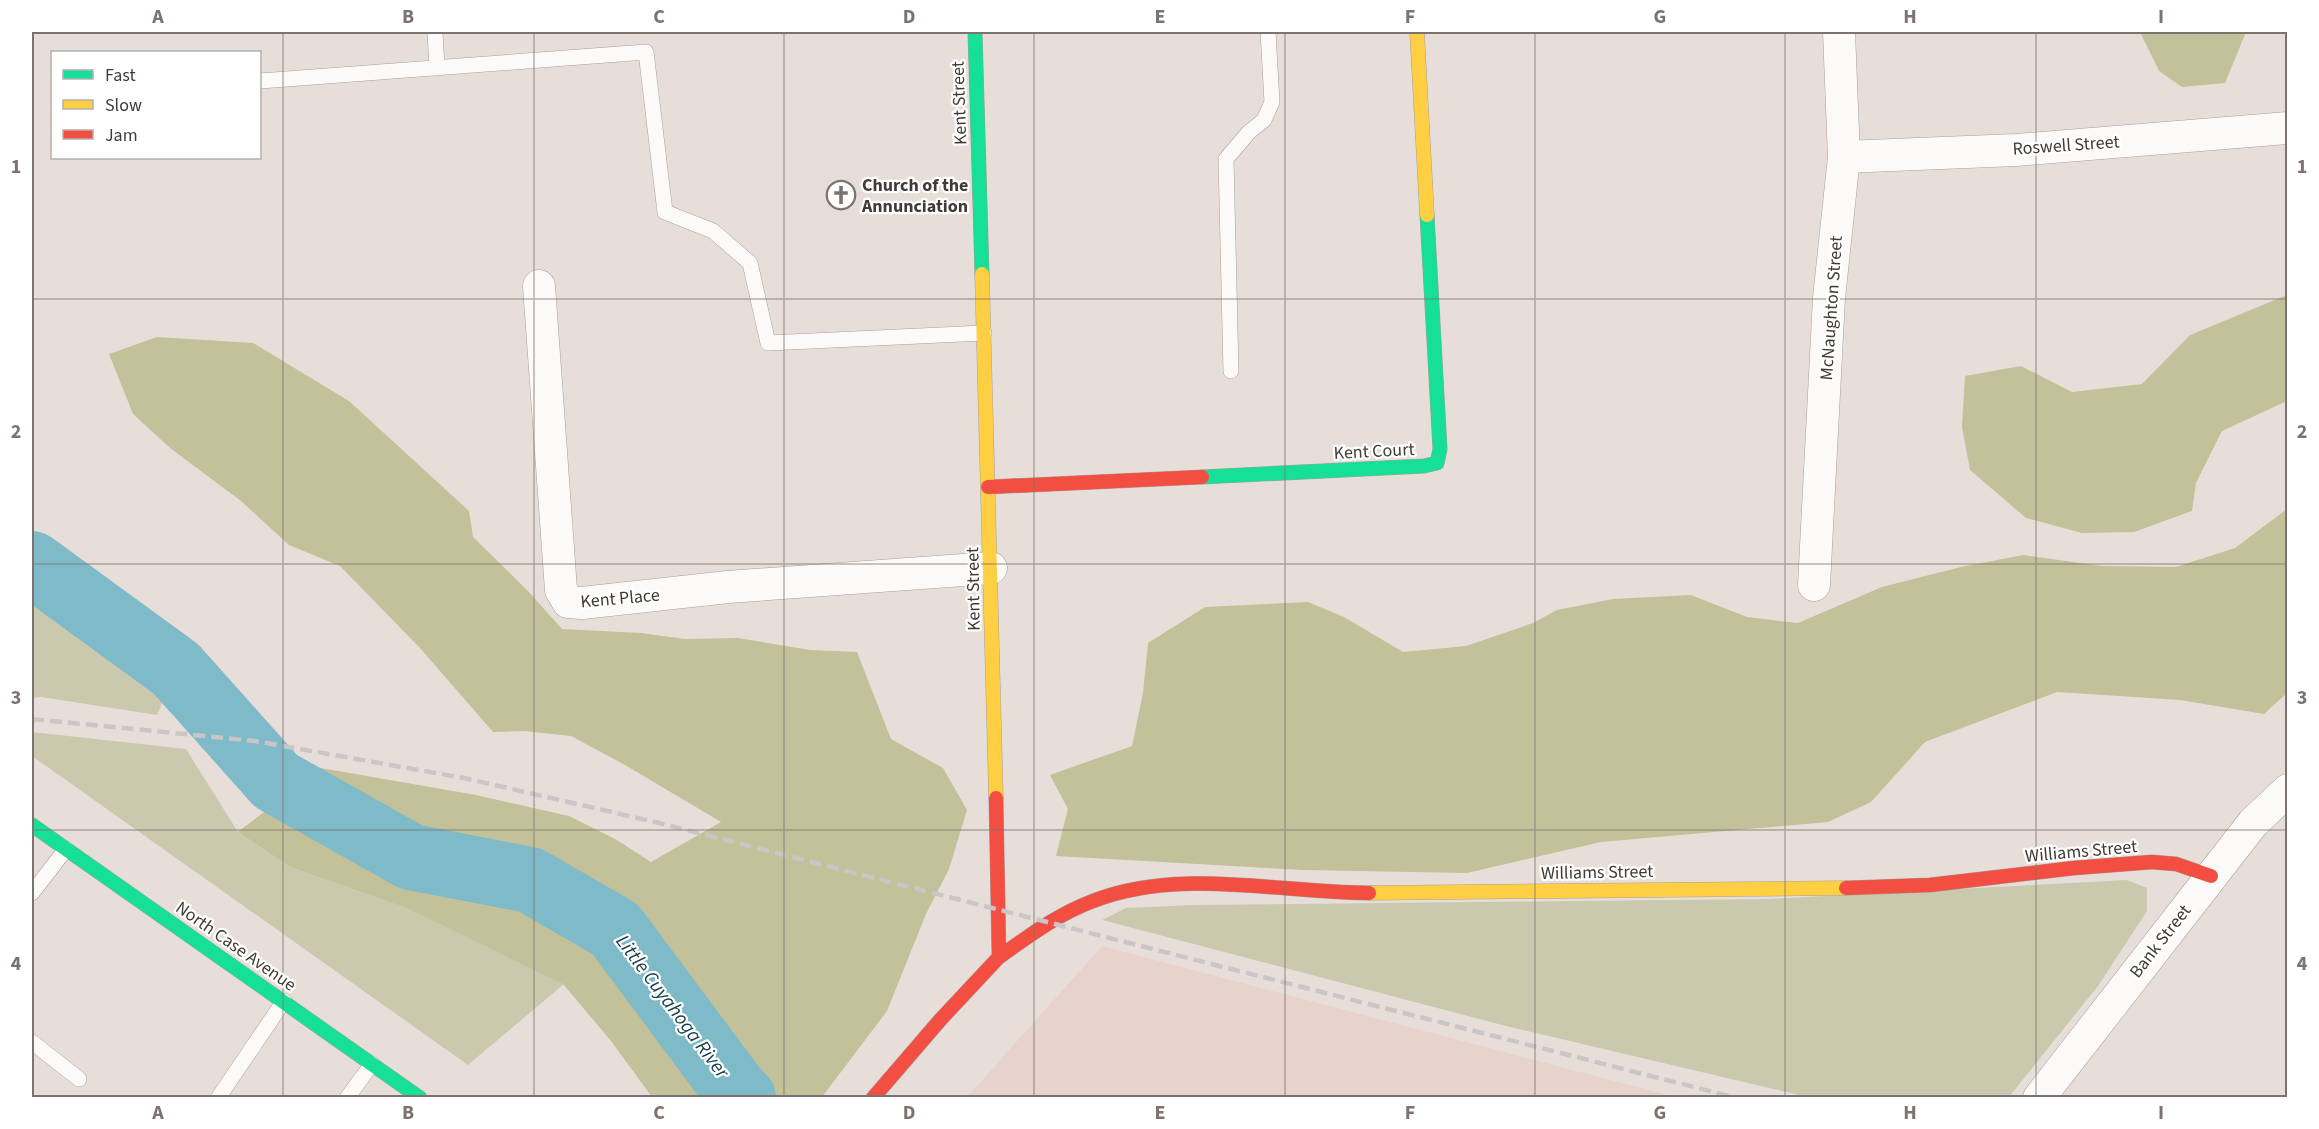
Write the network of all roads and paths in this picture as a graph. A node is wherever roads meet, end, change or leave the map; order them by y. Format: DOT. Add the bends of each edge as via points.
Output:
graph roads {
  1 [pos="435,32"];
  2 [pos="975,32"];
  3 [pos="1268,32"];
  4 [pos="1417,32"];
  5 [pos="1839,32"];
  6 [pos="437,68"];
  7 [pos="261,81"];
  8 [pos="2288,128"];
  9 [pos="1844,157"];
  10 [pos="539,286"];
  11 [pos="984,333"];
  12 [pos="1231,371"];
  13 [pos="988,487"];
  14 [pos="991,568"];
  15 [pos="1814,585"];
  16 [pos="2288,790"];
  17 [pos="32,825"];
  18 [pos="66,849"];
  19 [pos="2211,876"];
  20 [pos="32,894"];
  21 [pos="999,957"];
  22 [pos="284,1001"];
  23 [pos="32,1042"];
  24 [pos="372,1064"];
  25 [pos="79,1079"];
  26 [pos="874,1097"];
  27 [pos="218,1098"];
  28 [pos="347,1098"];
  29 [pos="420,1098"];
  30 [pos="2039,1098"];
  1 -- 6 [label="lane"];
  2 -- 11 [label="street, Kent Street"];
  3 -- 12 [label="lane" via="1272,102 1264,120 1226,159"];
  4 -- 13 [label="street, Kent Court" via="1440,449 1437,463"];
  5 -- 9 [label="street, McNaughton Street"];
  6 -- 7 [label="lane"];
  6 -- 11 [label="lane" via="646,52 665,212 713,231 750,262 768,343"];
  8 -- 9 [label="street, Roswell Street" via="2016,150"];
  9 -- 15 [label="street, McNaughton Street" via="1829,298"];
  10 -- 14 [label="street, Kent Place" via="561,590 567,602"];
  11 -- 13 [label="street, Kent Street"];
  13 -- 14 [label="street, Kent Street"];
  14 -- 21 [label="street, Kent Street"];
  16 -- 19 [label="street, Bank Street" via="2253,823"];
  17 -- 18 [label="street, North Case Avenue"];
  18 -- 20 [label="lane"];
  18 -- 22 [label="street, North Case Avenue"];
  19 -- 21 [label="street, Williams Street" via="2176,864 2152,862 1930,885 1844,888 1328,893 1241,885 1159,886 1127,890 1083,904"];
  19 -- 30 [label="street, Bank Street"];
  21 -- 26 [label="street"];
  22 -- 24 [label="street, North Case Avenue"];
  22 -- 27 [label="lane"];
  23 -- 25 [label="lane"];
  24 -- 28 [label="lane"];
  24 -- 29 [label="street, North Case Avenue"];
}
